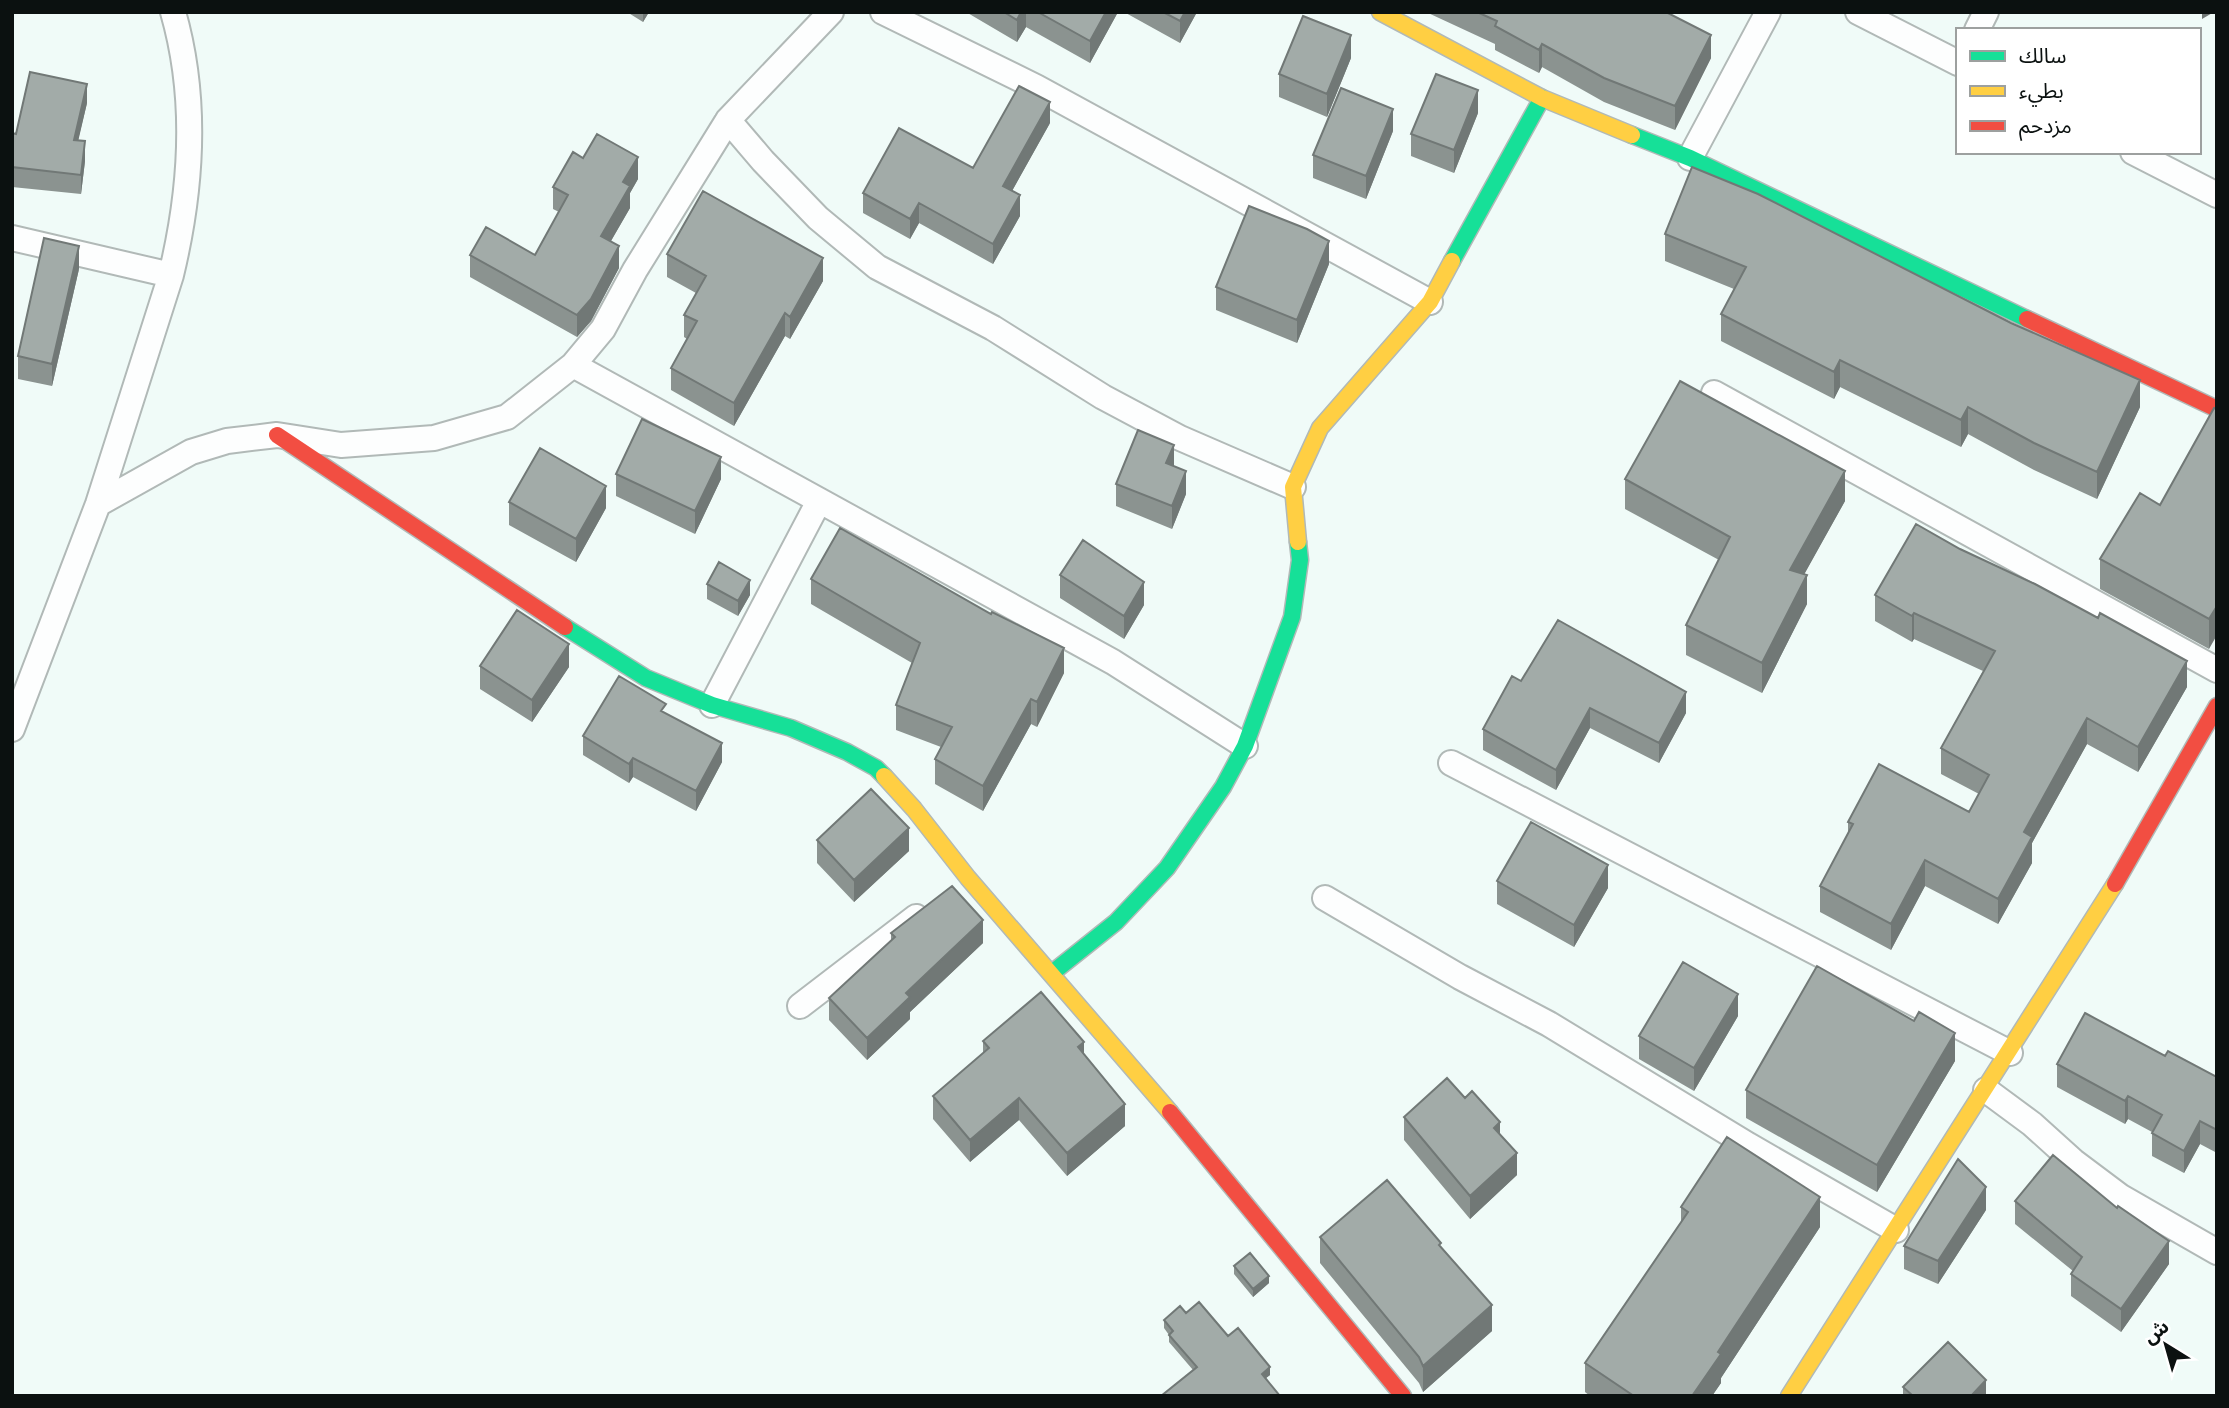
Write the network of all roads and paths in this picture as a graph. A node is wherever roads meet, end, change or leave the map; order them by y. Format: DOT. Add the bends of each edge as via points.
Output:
graph roads {
  1 [pos="173,12"];
  2 [pos="831,12"];
  3 [pos="883,12"];
  4 [pos="1380,12"];
  5 [pos="1768,12"];
  6 [pos="1858,12"];
  7 [pos="1986,12"];
  8 [pos="1978,28"];
  9 [pos="1956,62"];
  10 [pos="1542,98"];
  11 [pos="728,120"];
  12 [pos="2137,154"];
  13 [pos="1690,158"];
  14 [pos="2215,190"];
  15 [pos="12,238"];
  16 [pos="171,275"];
  17 [pos="1430,302"];
  18 [pos="573,365"];
  19 [pos="1714,393"];
  20 [pos="2217,409"];
  21 [pos="277,435"];
  22 [pos="1293,486"];
  23 [pos="819,500"];
  24 [pos="98,504"];
  25 [pos="2217,670"];
  26 [pos="712,705"];
  27 [pos="2217,706"];
  28 [pos="12,729"];
  29 [pos="1245,746"];
  30 [pos="1451,763"];
  31 [pos="968,877"];
  32 [pos="1325,898"];
  33 [pos="1052,973"];
  34 [pos="800,1006"];
  35 [pos="2010,1053"];
  36 [pos="1986,1090"];
  37 [pos="1896,1230"];
  38 [pos="2217,1252"];
  39 [pos="1403,1396"];
  40 [pos="1789,1396"];
  1 -- 16 [label="street" via="184,63 190,141 185,209"];
  2 -- 11 [label="street"];
  3 -- 17 [label="street" via="1036,87"];
  4 -- 10 [label="street"];
  5 -- 13 [label="street"];
  6 -- 9 [label="street"];
  7 -- 8 [label="street"];
  10 -- 13 [label="street"];
  10 -- 17 [label="street"];
  11 -- 18 [label="street" via="603,329"];
  11 -- 22 [label="street" via="818,218 877,267 993,328 1169,432"];
  12 -- 14 [label="street"];
  13 -- 20 [label="street"];
  15 -- 16 [label="street"];
  16 -- 24 [label="street"];
  17 -- 22 [label="street" via="1320,428"];
  18 -- 21 [label="street" via="507,418 434,438 341,445"];
  18 -- 23 [label="street"];
  19 -- 25 [label="street"];
  21 -- 24 [label="street" via="227,441 191,452"];
  21 -- 26 [label="street" via="586,641 646,678"];
  22 -- 29 [label="street" via="1300,560 1292,618"];
  23 -- 26 [label="street"];
  23 -- 29 [label="street" via="1113,662"];
  24 -- 28 [label="street"];
  26 -- 31 [label="street" via="790,728 876,768"];
  27 -- 35 [label="street" via="2113,888"];
  29 -- 33 [label="street" via="1223,787 1167,868 1116,922"];
  30 -- 35 [label="street"];
  31 -- 33 [label="street"];
  31 -- 34 [label="street"];
  32 -- 37 [label="street" via="1549,1024"];
  33 -- 39 [label="street"];
  35 -- 36 [label="street"];
  36 -- 37 [label="street"];
  36 -- 38 [label="street" via="2121,1197"];
  37 -- 40 [label="street"];
}
